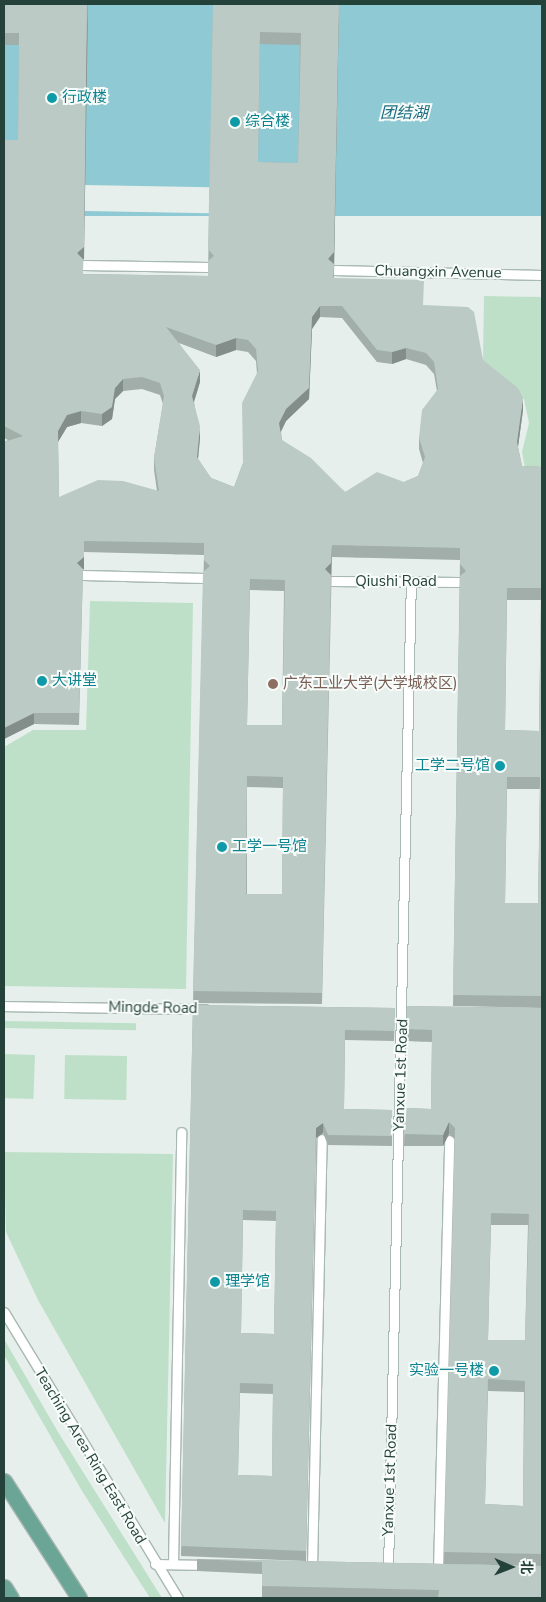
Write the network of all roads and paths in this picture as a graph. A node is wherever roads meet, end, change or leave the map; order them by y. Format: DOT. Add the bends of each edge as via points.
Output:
graph roads {
  1 [pos="84,265"];
  2 [pos="208,267"];
  3 [pos="334,270"];
  4 [pos="542,275"];
  5 [pos="83,575"];
  6 [pos="204,578"];
  7 [pos="331,581"];
  8 [pos="411,582"];
  9 [pos="460,582"];
  10 [pos="4,1006"];
  11 [pos="214,1009"];
  12 [pos="385,1012"];
  13 [pos="407,1012"];
  14 [pos="181,1132"];
  15 [pos="322,1139"];
  16 [pos="449,1140"];
  17 [pos="4,1312"];
  18 [pos="4,1481"];
  19 [pos="155,1564"];
  20 [pos="173,1564"];
  21 [pos="222,1565"];
  22 [pos="302,1567"];
  23 [pos="388,1569"];
  24 [pos="423,1569"];
  25 [pos="4,1587"];
  26 [pos="11,1598"];
  27 [pos="79,1598"];
  28 [pos="178,1598"];
  1 -- 2 [label="lane"];
  3 -- 4 [label="lane, Chuangxin Avenue"];
  5 -- 6 [label="lane"];
  7 -- 8 [label="lane, Qiushi Road"];
  8 -- 9 [label="lane, Qiushi Road"];
  8 -- 13 [label="lane, Yanxue 1st Road"];
  10 -- 11 [label="lane, Mingde Road"];
  12 -- 13 [label="lane"];
  13 -- 23 [label="lane, Yanxue 1st Road"];
  14 -- 20 [label="lane"];
  15 -- 22 [label="lane" via="317,1567"];
  16 -- 24 [label="lane" via="442,1570"];
  17 -- 19 [label="lane, Teaching Area Ring East Road"];
  18 -- 27 [label="main road"];
  19 -- 20 [label="lane"];
  19 -- 28 [label="lane, Teaching Area Ring East Road"];
  20 -- 21 [label="lane"];
  25 -- 26 [label="main road"];
}
